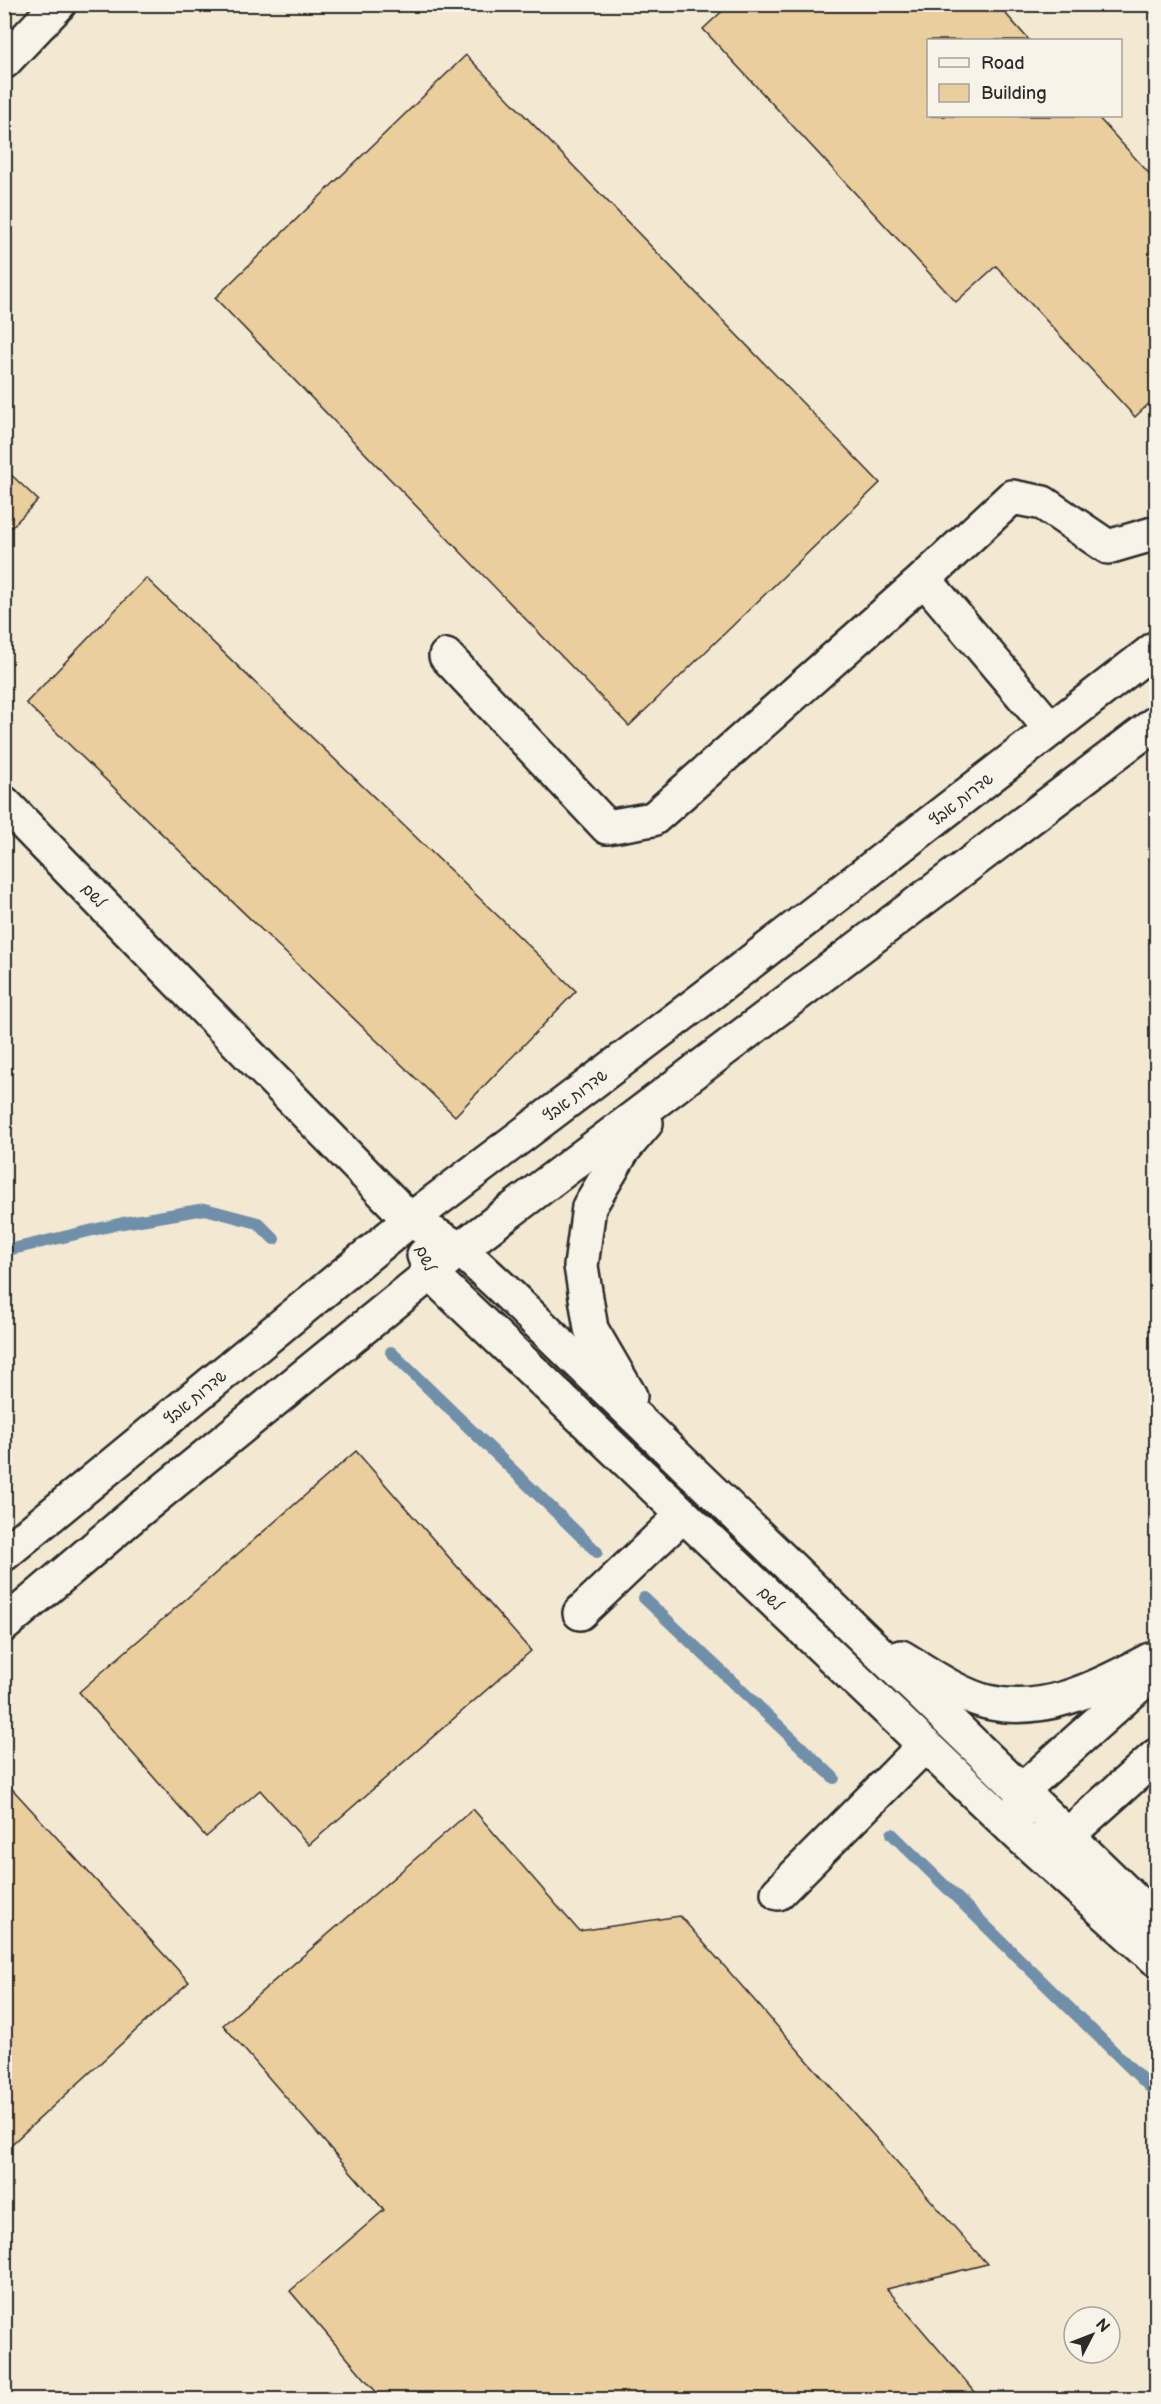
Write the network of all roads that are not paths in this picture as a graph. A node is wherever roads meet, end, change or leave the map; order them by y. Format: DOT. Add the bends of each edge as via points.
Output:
graph roads {
  1 [pos="59,4"];
  2 [pos="4,62"];
  3 [pos="1156,533"];
  4 [pos="924,579"];
  5 [pos="1156,648"];
  6 [pos="446,656"];
  7 [pos="1156,723"];
  8 [pos="1051,729"];
  9 [pos="4,803"];
  10 [pos="684,1079"];
  11 [pos="410,1220"];
  12 [pos="460,1249"];
  13 [pos="431,1274"];
  14 [pos="663,1444"];
  15 [pos="683,1515"];
  16 [pos="4,1554"];
  17 [pos="580,1613"];
  18 [pos="846,1622"];
  19 [pos="4,1625"];
  20 [pos="1156,1657"];
  21 [pos="1156,1670"];
  22 [pos="924,1744"];
  23 [pos="1156,1756"];
  24 [pos="1021,1791"];
  25 [pos="1068,1835"];
  26 [pos="1021,1837"];
  27 [pos="778,1893"];
  28 [pos="1156,1921"];
  29 [pos="1156,1959"];
  1 -- 2 [label="street"];
  3 -- 4 [label="street" via="1108,547 1043,503 1012,497"];
  4 -- 6 [label="street" via="653,819 607,827"];
  4 -- 8 [label="street"];
  5 -- 8 [label="street, שדרות אבץ"];
  7 -- 10 [label="street"];
  8 -- 11 [label="street, שדרות אבץ"];
  9 -- 11 [label="street, לשם"];
  10 -- 12 [label="street"];
  10 -- 14 [label="street" via="623,1150 589,1207 581,1266 591,1329"];
  11 -- 12 [label="street, לשם"];
  11 -- 13 [label="street, לשם"];
  11 -- 16 [label="street, שדרות אבץ"];
  12 -- 13 [label="street"];
  12 -- 14 [label="street, לשם"];
  13 -- 15 [label="street, לשם"];
  13 -- 19 [label="street"];
  14 -- 18 [label="street, לשם"];
  15 -- 17 [label="street"];
  15 -- 22 [label="street, לשם"];
  18 -- 20 [label="street" via="946,1684 987,1702 1023,1706 1049,1703 1091,1690"];
  18 -- 24 [label="street, לשם"];
  21 -- 24 [label="street"];
  22 -- 26 [label="street, לשם"];
  22 -- 27 [label="street"];
  23 -- 25 [label="street"];
  24 -- 25 [label="street, לשם"];
  24 -- 26 [label="street"];
  25 -- 26 [label="street"];
  25 -- 28 [label="street, לשם"];
  26 -- 29 [label="street, לשם"];
}
